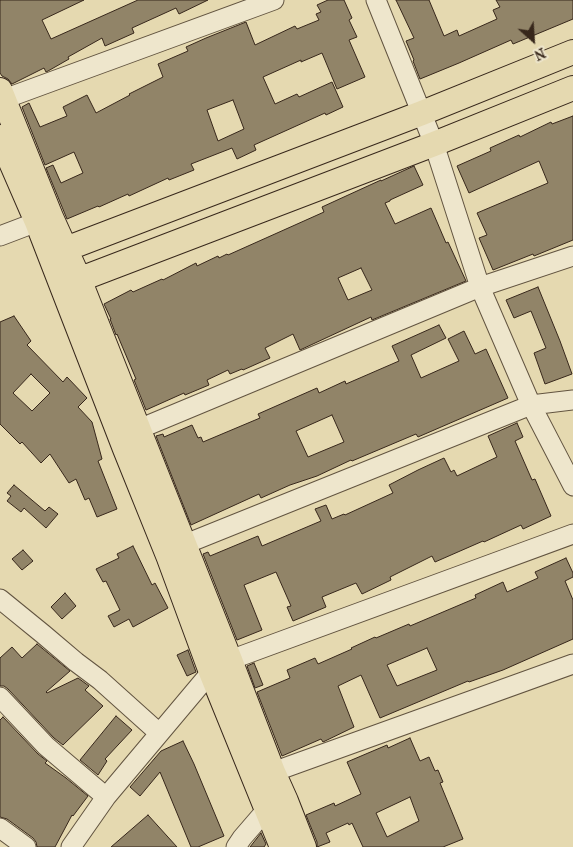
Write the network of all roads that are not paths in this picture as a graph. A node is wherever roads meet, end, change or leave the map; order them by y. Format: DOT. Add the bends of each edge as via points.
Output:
graph roads {
  1 [pos="274,0"];
  2 [pos="376,0"];
  3 [pos="573,52"];
  4 [pos="573,88"];
  5 [pos="2,95"];
  6 [pos="422,113"];
  7 [pos="0,136"];
  8 [pos="434,144"];
  9 [pos="44,219"];
  10 [pos="0,236"];
  11 [pos="57,252"];
  12 [pos="573,256"];
  13 [pos="70,282"];
  14 [pos="480,287"];
  15 [pos="573,400"];
  16 [pos="531,405"];
  17 [pos="139,429"];
  18 [pos="573,486"];
  19 [pos="573,534"];
  20 [pos="183,545"];
  21 [pos="0,599"];
  22 [pos="573,664"];
  23 [pos="220,666"];
  24 [pos="0,697"];
  25 [pos="159,733"];
  26 [pos="272,772"];
  27 [pos="106,797"];
  28 [pos="267,809"];
  29 [pos="0,828"];
  30 [pos="26,847"];
  31 [pos="71,847"];
  32 [pos="236,847"];
  33 [pos="282,847"];
  34 [pos="304,847"];
  1 -- 5 [label="street"];
  2 -- 6 [label="street"];
  3 -- 6 [label="main road"];
  4 -- 8 [label="main road"];
  5 -- 9 [label="main road"];
  6 -- 8 [label="street"];
  6 -- 11 [label="main road"];
  7 -- 9 [label="main road"];
  8 -- 13 [label="main road"];
  8 -- 14 [label="street"];
  9 -- 10 [label="street"];
  9 -- 11 [label="main road"];
  11 -- 13 [label="main road"];
  12 -- 14 [label="street"];
  13 -- 17 [label="main road"];
  13 -- 23 [label="main road" via="169,558"];
  14 -- 16 [label="street"];
  14 -- 17 [label="street"];
  15 -- 16 [label="street"];
  16 -- 18 [label="street"];
  16 -- 20 [label="street"];
  17 -- 20 [label="main road"];
  19 -- 23 [label="street"];
  20 -- 23 [label="main road"];
  21 -- 25 [label="street" via="100,680"];
  22 -- 26 [label="street"];
  23 -- 25 [label="street"];
  23 -- 26 [label="main road"];
  23 -- 28 [label="main road"];
  24 -- 27 [label="street" via="46,746"];
  25 -- 27 [label="street"];
  26 -- 34 [label="main road"];
  27 -- 31 [label="street"];
  28 -- 32 [label="street"];
  28 -- 33 [label="main road"];
  29 -- 30 [label="street"];
}
